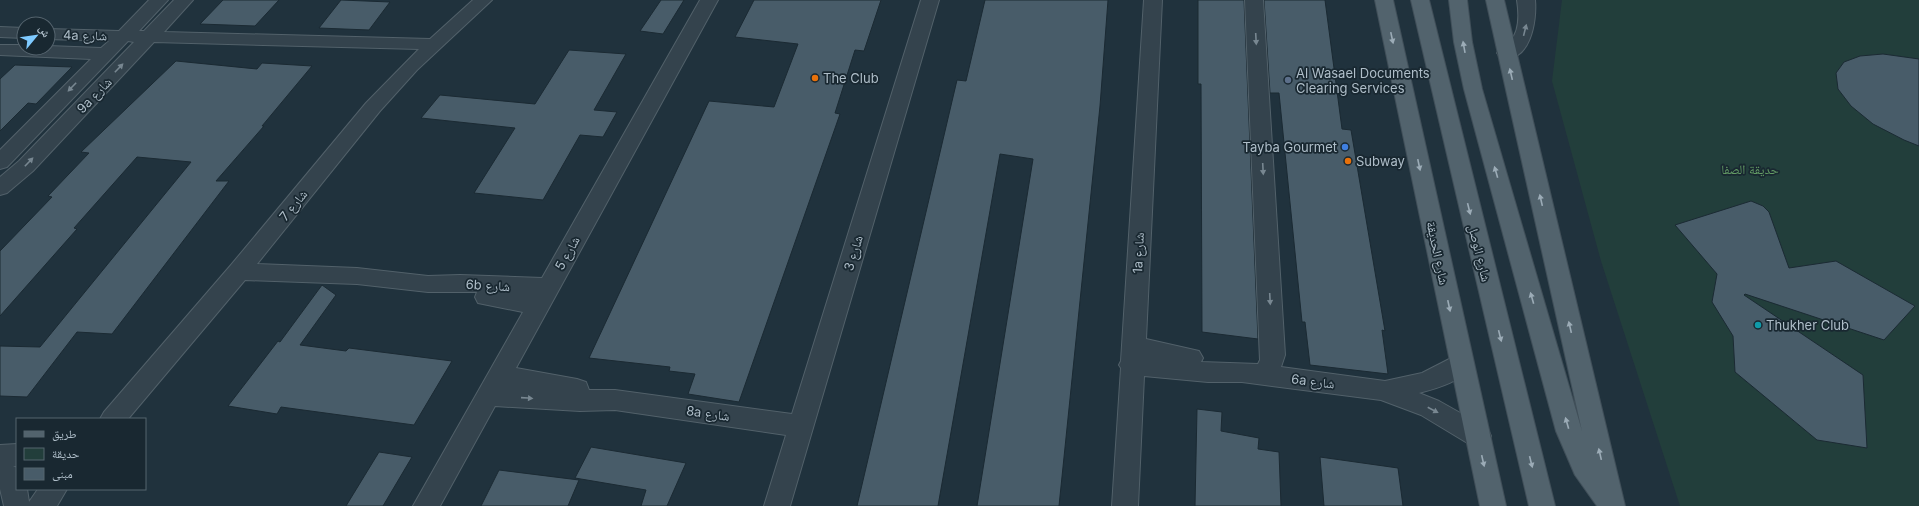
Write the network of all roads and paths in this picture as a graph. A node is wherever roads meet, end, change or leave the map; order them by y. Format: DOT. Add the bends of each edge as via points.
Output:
graph roads {
  1 [pos="159,0"];
  2 [pos="184,0"];
  3 [pos="482,0"];
  4 [pos="709,0"];
  5 [pos="930,0"];
  6 [pos="1153,0"];
  7 [pos="1254,0"];
  8 [pos="1384,0"];
  9 [pos="1420,0"];
  10 [pos="1445,0"];
  11 [pos="1495,0"];
  12 [pos="1526,0"];
  13 [pos="1459,10"];
  14 [pos="0,32"];
  15 [pos="16,33"];
  16 [pos="56,34"];
  17 [pos="123,36"];
  18 [pos="150,36"];
  19 [pos="434,44"];
  20 [pos="13,48"];
  21 [pos="1506,52"];
  22 [pos="104,54"];
  23 [pos="0,162"];
  24 [pos="0,188"];
  25 [pos="245,263"];
  26 [pos="542,296"];
  27 [pos="1132,356"];
  28 [pos="1461,363"];
  29 [pos="1253,374"];
  30 [pos="493,385"];
  31 [pos="1383,390"];
  32 [pos="113,416"];
  33 [pos="801,426"];
  34 [pos="1478,436"];
  35 [pos="8,468"];
  36 [pos="53,490"];
  37 [pos="17,506"];
  38 [pos="41,506"];
  39 [pos="426,506"];
  40 [pos="777,506"];
  41 [pos="1125,506"];
  42 [pos="1493,506"];
  43 [pos="1542,506"];
  44 [pos="1612,506"];
  1 -- 17 [label="street, 9a شارع"];
  2 -- 18 [label="street, 9a شارع"];
  3 -- 19 [label="street, شارع 7"];
  4 -- 26 [label="street, شارع 5"];
  5 -- 33 [label="street, شارع 3"];
  6 -- 27 [label="street, 1a شارع"];
  7 -- 29 [label="street, one-way" via="1273,355 1272,362"];
  8 -- 28 [label="main road, شارع الحديقة, one-way"];
  9 -- 43 [label="main road, شارع الوصل, one-way"];
  10 -- 13 [label="main road"];
  11 -- 21 [label="main road"];
  21 -- 12 [label="street, one-way" via="1518,46 1524,36 1527,22"];
  44 -- 13 [label="main road, one-way" via="1584,467 1569,431 1473,89"];
  14 -- 15 [label="street"];
  16 -- 17 [label="street, 4a شارع"];
  17 -- 18 [label="street, 4a شارع"];
  17 -- 22 [label="street, 9a شارع"];
  18 -- 19 [label="street, 4a شارع"];
  24 -- 18 [label="street, 9a شارع, one-way" via="26,166"];
  19 -- 25 [label="street, شارع 7" via="373,107"];
  20 -- 22 [label="street, 4a شارع"];
  44 -- 21 [label="main road, one-way"];
  22 -- 23 [label="street, 9a شارع, one-way"];
  25 -- 26 [label="street, 6b شارع" via="326,276 357,276 428,284 455,292"];
  25 -- 32 [label="street, شارع 7"];
  26 -- 30 [label="street, شارع 5"];
  27 -- 29 [label="street, 6a شارع" via="1208,372"];
  27 -- 41 [label="street, 1a شارع"];
  28 -- 31 [label="street, 6a شارع" via="1446,374 1427,382"];
  28 -- 34 [label="main road, شارع الحديقة"];
  29 -- 31 [label="street, 6a شارع"];
  30 -- 33 [label="street, 8a شارع" via="580,401 615,400"];
  30 -- 39 [label="street, شارع 5"];
  31 -- 34 [label="street, 6a شارع, one-way" via="1430,408"];
  33 -- 40 [label="street, شارع 3"];
  34 -- 42 [label="main road, شارع الحديقة, one-way"];
  35 -- 37 [label="street"];
  36 -- 38 [label="street"];
}
